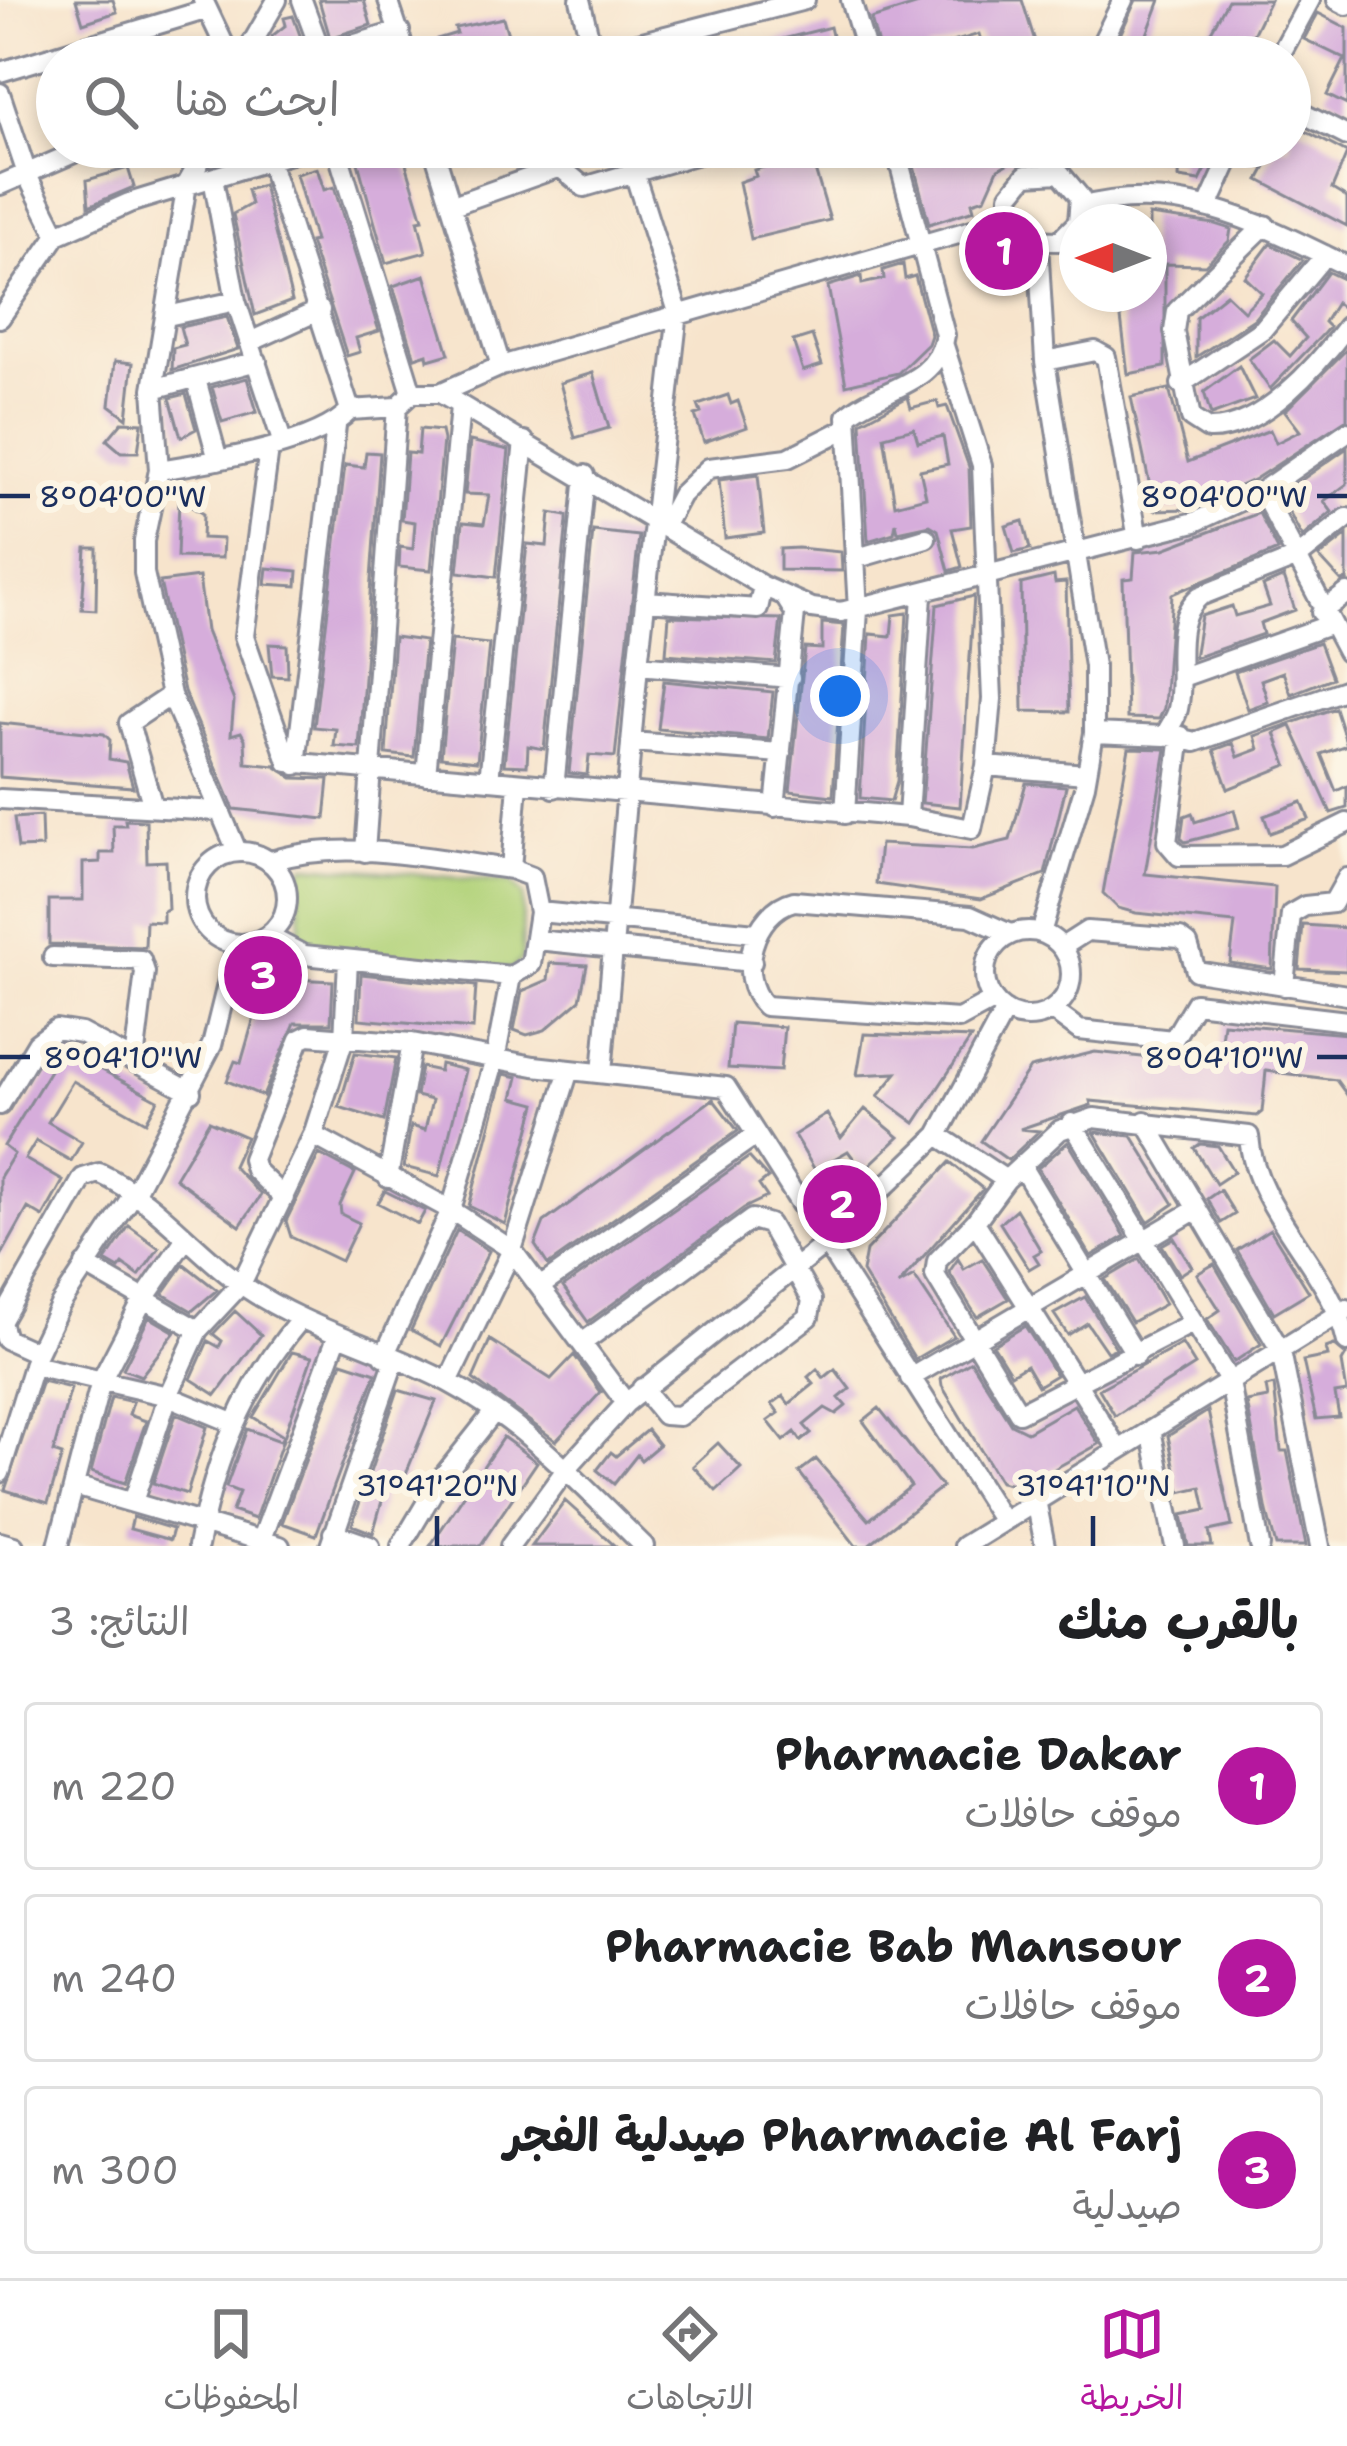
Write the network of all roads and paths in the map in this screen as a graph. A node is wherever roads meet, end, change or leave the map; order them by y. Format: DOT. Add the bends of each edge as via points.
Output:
graph roads {
  1 [pos="277,0"];
  2 [pos="302,0"];
  3 [pos="388,0"];
  4 [pos="580,0"];
  5 [pos="805,0"];
  6 [pos="851,0"];
  7 [pos="1123,0"];
  8 [pos="1310,0"];
  9 [pos="1337,0"];
  10 [pos="204,5"];
  11 [pos="1347,5"];
  12 [pos="400,31"];
  13 [pos="111,36"];
  14 [pos="220,36"];
  15 [pos="256,36"];
  16 [pos="312,36"];
  17 [pos="383,36"];
  18 [pos="401,36"];
  19 [pos="586,36"];
  20 [pos="667,36"];
  21 [pos="862,36"];
  22 [pos="1105,36"];
  23 [pos="1290,36"];
  24 [pos="36,61"];
  25 [pos="0,73"];
  26 [pos="0,93"];
  27 [pos="1311,118"];
  28 [pos="1347,136"];
  29 [pos="46,168"];
  30 [pos="196,168"];
  31 [pos="244,168"];
  32 [pos="271,168"];
  33 [pos="342,168"];
  34 [pos="440,168"];
  35 [pos="557,168"];
  36 [pos="563,168"];
  37 [pos="634,168"];
  38 [pos="646,168"];
  39 [pos="901,168"];
  40 [pos="1225,168"];
  41 [pos="1050,170"];
  42 [pos="635,171"];
  43 [pos="28,177"];
  44 [pos="213,178"];
  45 [pos="187,184"];
  46 [pos="0,185"];
  47 [pos="1078,204"];
  48 [pos="1118,204"];
  49 [pos="1209,204"];
  50 [pos="453,205"];
  51 [pos="1010,219"];
  52 [pos="1265,225"];
  53 [pos="57,235"];
  54 [pos="1059,241"];
  55 [pos="1038,243"];
  56 [pos="924,245"];
  57 [pos="1325,255"];
  58 [pos="1347,266"];
  59 [pos="236,301"];
  60 [pos="320,310"];
  61 [pos="678,312"];
  62 [pos="167,316"];
  63 [pos="0,318"];
  64 [pos="1347,326"];
  65 [pos="944,346"];
  66 [pos="254,352"];
  67 [pos="1045,361"];
  68 [pos="501,366"];
  69 [pos="196,379"];
  70 [pos="1181,384"];
  71 [pos="153,389"];
  72 [pos="440,393"];
  73 [pos="405,400"];
  74 [pos="460,406"];
  75 [pos="350,410"];
  76 [pos="336,426"];
  77 [pos="848,428"];
  78 [pos="1347,432"];
  79 [pos="524,441"];
  80 [pos="276,445"];
  81 [pos="218,460"];
  82 [pos="159,470"];
  83 [pos="585,476"];
  84 [pos="1262,491"];
  85 [pos="1347,518"];
  86 [pos="658,523"];
  87 [pos="926,538"];
  88 [pos="1138,539"];
  89 [pos="1077,554"];
  90 [pos="1298,557"];
  91 [pos="854,559"];
  92 [pos="987,578"];
  93 [pos="763,586"];
  94 [pos="1347,593"];
  95 [pos="922,595"];
  96 [pos="646,601"];
  97 [pos="790,605"];
  98 [pos="758,609"];
  99 [pos="858,610"];
  100 [pos="1325,618"];
  101 [pos="1347,652"];
  102 [pos="638,665"];
  103 [pos="1182,677"];
  104 [pos="790,678"];
  105 [pos="1347,689"];
  106 [pos="171,695"];
  107 [pos="1094,733"];
  108 [pos="1173,736"];
  109 [pos="632,742"];
  110 [pos="781,753"];
  111 [pos="296,765"];
  112 [pos="986,766"];
  113 [pos="371,772"];
  114 [pos="1086,774"];
  115 [pos="426,775"];
  116 [pos="489,780"];
  117 [pos="518,784"];
  118 [pos="554,788"];
  119 [pos="626,794"];
  120 [pos="0,799"];
  121 [pos="153,807"];
  122 [pos="775,808"];
  123 [pos="217,811"];
  124 [pos="845,814"];
  125 [pos="908,818"];
  126 [pos="1347,823"];
  127 [pos="237,851"];
  128 [pos="365,852"];
  129 [pos="271,861"];
  130 [pos="511,868"];
  131 [pos="1347,878"];
  132 [pos="539,912"];
  133 [pos="614,919"];
  134 [pos="756,933"];
  135 [pos="1041,933"];
  136 [pos="1010,934"];
  137 [pos="268,936"];
  138 [pos="537,940"];
  139 [pos="237,944"];
  140 [pos="612,947"];
  141 [pos="1062,947"];
  142 [pos="53,957"];
  143 [pos="348,961"];
  144 [pos="752,962"];
  145 [pos="511,976"];
  146 [pos="1284,986"];
  147 [pos="1347,995"];
  148 [pos="999,1005"];
  149 [pos="1052,1010"];
  150 [pos="1347,1021"];
  151 [pos="344,1038"];
  152 [pos="412,1043"];
  153 [pos="496,1055"];
  154 [pos="134,1061"];
  155 [pos="569,1070"];
  156 [pos="602,1073"];
  157 [pos="191,1091"];
  158 [pos="0,1105"];
  159 [pos="1145,1120"];
  160 [pos="1072,1123"];
  161 [pos="313,1135"];
  162 [pos="938,1135"];
  163 [pos="753,1137"];
  164 [pos="1013,1173"];
  165 [pos="388,1178"];
  166 [pos="136,1190"];
  167 [pos="284,1198"];
  168 [pos="1197,1209"];
  169 [pos="451,1210"];
  170 [pos="976,1222"];
  171 [pos="186,1238"];
  172 [pos="1143,1239"];
  173 [pos="823,1246"];
  174 [pos="512,1250"];
  175 [pos="85,1265"];
  176 [pos="793,1269"];
  177 [pos="1085,1273"];
  178 [pos="241,1283"];
  179 [pos="541,1286"];
  180 [pos="143,1300"];
  181 [pos="1030,1304"];
  182 [pos="1344,1311"];
  183 [pos="300,1320"];
  184 [pos="1194,1322"];
  185 [pos="198,1330"];
  186 [pos="337,1337"];
  187 [pos="971,1339"];
  188 [pos="1347,1342"];
  189 [pos="582,1343"];
  190 [pos="1281,1351"];
  191 [pos="1136,1355"];
  192 [pos="35,1359"];
  193 [pos="390,1359"];
  194 [pos="910,1378"];
  195 [pos="101,1381"];
  196 [pos="448,1382"];
  197 [pos="1230,1382"];
  198 [pos="1078,1386"];
  199 [pos="642,1388"];
  200 [pos="168,1396"];
  201 [pos="626,1403"];
  202 [pos="494,1412"];
  203 [pos="231,1422"];
  204 [pos="1151,1430"];
  205 [pos="1118,1449"];
  206 [pos="2,1460"];
  207 [pos="567,1468"];
  208 [pos="75,1486"];
  209 [pos="1036,1499"];
  210 [pos="133,1502"];
  211 [pos="203,1520"];
  212 [pos="1002,1520"];
  213 [pos="331,1540"];
  214 [pos="0,1542"];
  215 [pos="271,1543"];
  216 [pos="14,1546"];
  217 [pos="58,1546"];
  218 [pos="199,1546"];
  219 [pos="370,1546"];
  220 [pos="401,1546"];
  221 [pos="510,1546"];
  222 [pos="644,1546"];
  223 [pos="964,1546"];
  224 [pos="1045,1546"];
  225 [pos="1175,1546"];
  226 [pos="1260,1546"];
  227 [pos="1320,1546"];
  1 -- 15 [label="street"];
  2 -- 16 [label="street"];
  3 -- 12 [label="street"];
  4 -- 19 [label="street"];
  5 -- 20 [label="street"];
  6 -- 21 [label="street"];
  7 -- 22 [label="street"];
  8 -- 23 [label="street"];
  9 -- 11 [label="street"];
  10 -- 13 [label="street"];
  10 -- 14 [label="street"];
  12 -- 17 [label="street"];
  12 -- 18 [label="street"];
  24 -- 25 [label="street"];
  26 -- 43 [label="street"];
  27 -- 28 [label="street"];
  29 -- 43 [label="street"];
  30 -- 45 [label="street"];
  31 -- 44 [label="street"];
  32 -- 60 [label="street"];
  33 -- 73 [label="street"];
  34 -- 50 [label="street"];
  35 -- 50 [label="street"];
  36 -- 42 [label="street" via="581,187"];
  37 -- 42 [label="street"];
  38 -- 42 [label="street"];
  39 -- 56 [label="street"];
  40 -- 49 [label="street"];
  41 -- 47 [label="street" via="1076,187"];
  41 -- 51 [label="street" via="1016,183"];
  42 -- 61 [label="street"];
  43 -- 46 [label="street"];
  43 -- 53 [label="street"];
  44 -- 45 [label="street"];
  44 -- 59 [label="street"];
  45 -- 53 [label="street"];
  45 -- 62 [label="street"];
  48 -- 49 [label="street"];
  49 -- 52 [label="street"];
  50 -- 68 [label="street"];
  51 -- 55 [label="street"];
  51 -- 56 [label="street"];
  52 -- 57 [label="street"];
  52 -- 70 [label="street" via="1177,311"];
  53 -- 63 [label="street"];
  54 -- 55 [label="street"];
  55 -- 67 [label="street"];
  56 -- 61 [label="street"];
  56 -- 65 [label="street"];
  57 -- 58 [label="street"];
  57 -- 70 [label="street" via="1263,329"];
  59 -- 62 [label="street"];
  59 -- 66 [label="street"];
  60 -- 66 [label="street"];
  60 -- 75 [label="street"];
  61 -- 68 [label="street"];
  61 -- 86 [label="street"];
  62 -- 71 [label="street"];
  64 -- 70 [label="street" via="1298,379 1226,428 1191,418"];
  65 -- 77 [label="street" via="903,388 850,412"];
  65 -- 92 [label="street" via="982,465"];
  66 -- 69 [label="street"];
  66 -- 80 [label="street"];
  67 -- 88 [label="street" via="1095,351 1106,357"];
  67 -- 89 [label="street"];
  68 -- 72 [label="street"];
  69 -- 71 [label="street"];
  69 -- 81 [label="street"];
  71 -- 82 [label="street"];
  72 -- 73 [label="street"];
  72 -- 74 [label="street"];
  73 -- 75 [label="street"];
  73 -- 113 [label="street"];
  74 -- 79 [label="street"];
  74 -- 115 [label="street"];
  75 -- 76 [label="street"];
  76 -- 80 [label="street"];
  76 -- 111 [label="street"];
  77 -- 86 [label="street" via="788,458 700,472"];
  77 -- 91 [label="street"];
  78 -- 84 [label="street"];
  79 -- 83 [label="street"];
  79 -- 116 [label="street"];
  80 -- 81 [label="street"];
  80 -- 111 [label="street" via="244,636 280,751"];
  81 -- 82 [label="street"];
  82 -- 106 [label="street" via="144,573"];
  83 -- 86 [label="street"];
  83 -- 118 [label="street"];
  84 -- 88 [label="street"];
  84 -- 90 [label="street"];
  85 -- 90 [label="street"];
  86 -- 93 [label="street"];
  86 -- 96 [label="street"];
  87 -- 91 [label="street"];
  88 -- 89 [label="street"];
  89 -- 92 [label="street"];
  89 -- 107 [label="street" via="1094,666"];
  90 -- 100 [label="street"];
  90 -- 103 [label="street" via="1194,601 1181,626"];
  91 -- 99 [label="street"];
  92 -- 95 [label="street"];
  92 -- 112 [label="street"];
  93 -- 97 [label="street"];
  93 -- 98 [label="street"];
  94 -- 100 [label="street"];
  95 -- 99 [label="street"];
  95 -- 125 [label="street"];
  96 -- 98 [label="street"];
  96 -- 102 [label="street"];
  97 -- 98 [label="street"];
  97 -- 99 [label="street"];
  97 -- 104 [label="street"];
  99 -- 124 [label="street"];
  100 -- 101 [label="street"];
  100 -- 103 [label="street"];
  102 -- 104 [label="street"];
  102 -- 109 [label="street"];
  103 -- 108 [label="street"];
  104 -- 110 [label="street"];
  105 -- 108 [label="street" via="1195,742"];
  106 -- 121 [label="street" via="130,724"];
  106 -- 123 [label="street"];
  107 -- 108 [label="street"];
  107 -- 114 [label="street"];
  108 -- 126 [label="street" via="1167,842 1180,856 1282,855"];
  109 -- 110 [label="street"];
  109 -- 119 [label="street"];
  110 -- 122 [label="street"];
  111 -- 113 [label="street"];
  112 -- 114 [label="street"];
  112 -- 125 [label="street" via="972,829"];
  113 -- 115 [label="street"];
  113 -- 128 [label="street"];
  114 -- 135 [label="street"];
  115 -- 116 [label="street"];
  116 -- 117 [label="street"];
  117 -- 118 [label="street"];
  117 -- 130 [label="street"];
  118 -- 119 [label="street"];
  119 -- 122 [label="street"];
  119 -- 133 [label="street"];
  120 -- 121 [label="street"];
  121 -- 123 [label="street"];
  122 -- 124 [label="street"];
  123 -- 127 [label="street"];
  124 -- 125 [label="street"];
  127 -- 129 [label="street"];
  127 -- 139 [label="street" via="200,876 195,905 209,932"];
  128 -- 129 [label="street" via="300,852"];
  128 -- 130 [label="street"];
  129 -- 137 [label="street" via="288,899"];
  130 -- 132 [label="street" via="532,877"];
  131 -- 146 [label="street" via="1334,903 1300,908 1288,920"];
  132 -- 133 [label="street"];
  132 -- 138 [label="street"];
  133 -- 134 [label="street"];
  133 -- 140 [label="street"];
  134 -- 136 [label="street" via="772,908 794,901 970,916"];
  134 -- 144 [label="street"];
  135 -- 136 [label="street"];
  135 -- 141 [label="street"];
  136 -- 148 [label="street" via="986,963"];
  137 -- 139 [label="street"];
  137 -- 143 [label="street" via="295,953"];
  138 -- 140 [label="street"];
  138 -- 145 [label="street" via="531,964"];
  139 -- 157 [label="street" via="229,992"];
  140 -- 144 [label="street"];
  140 -- 156 [label="street"];
  141 -- 146 [label="street" via="1088,931 1180,938 1196,971"];
  141 -- 149 [label="street" via="1069,987"];
  142 -- 154 [label="street" via="141,960"];
  143 -- 145 [label="street"];
  143 -- 151 [label="street"];
  144 -- 148 [label="street" via="765,1006 959,1019"];
  145 -- 153 [label="street"];
  146 -- 147 [label="street"];
  148 -- 149 [label="street" via="1028,1017"];
  148 -- 162 [label="street"];
  149 -- 150 [label="street" via="1079,1030 1173,1040 1195,1003"];
  151 -- 152 [label="street"];
  151 -- 161 [label="street"];
  151 -- 167 [label="street" via="300,1039 253,1159"];
  152 -- 153 [label="street"];
  152 -- 165 [label="street"];
  153 -- 155 [label="street"];
  153 -- 169 [label="street"];
  154 -- 157 [label="street"];
  154 -- 158 [label="street" via="56,1029 38,1043"];
  155 -- 156 [label="street"];
  155 -- 174 [label="street"];
  156 -- 163 [label="street" via="726,1087"];
  157 -- 166 [label="street"];
  159 -- 160 [label="street"];
  159 -- 168 [label="street"];
  159 -- 182 [label="street" via="1249,1136 1257,1173"];
  160 -- 164 [label="street"];
  160 -- 172 [label="street"];
  161 -- 165 [label="street"];
  161 -- 167 [label="street"];
  162 -- 164 [label="street"];
  162 -- 173 [label="street"];
  163 -- 173 [label="street"];
  163 -- 179 [label="street"];
  164 -- 170 [label="street"];
  164 -- 177 [label="street"];
  165 -- 169 [label="street"];
  166 -- 171 [label="street"];
  166 -- 175 [label="street"];
  166 -- 192 [label="street" via="99,1173 83,1178 1,1322 6,1339"];
  167 -- 178 [label="street"];
  168 -- 172 [label="street"];
  168 -- 190 [label="street"];
  169 -- 174 [label="street"];
  169 -- 193 [label="street"];
  170 -- 181 [label="street"];
  170 -- 187 [label="street" via="934,1269"];
  171 -- 178 [label="street"];
  171 -- 180 [label="street"];
  172 -- 177 [label="street"];
  172 -- 184 [label="street"];
  173 -- 176 [label="street"];
  173 -- 194 [label="street"];
  174 -- 179 [label="street"];
  174 -- 196 [label="street"];
  175 -- 180 [label="street"];
  175 -- 192 [label="street"];
  176 -- 189 [label="street" via="769,1224 752,1219"];
  176 -- 199 [label="street"];
  176 -- 199 [label="street" via="812,1300 809,1317 679,1416 664,1414"];
  177 -- 181 [label="street"];
  177 -- 191 [label="street"];
  178 -- 183 [label="street"];
  178 -- 185 [label="street"];
  179 -- 189 [label="street"];
  180 -- 185 [label="street"];
  180 -- 195 [label="street"];
  181 -- 187 [label="street"];
  181 -- 198 [label="street"];
  182 -- 188 [label="street"];
  182 -- 190 [label="street"];
  183 -- 186 [label="street"];
  183 -- 203 [label="street" via="261,1366"];
  184 -- 191 [label="street"];
  184 -- 197 [label="street"];
  185 -- 200 [label="street"];
  186 -- 193 [label="street"];
  186 -- 215 [label="street"];
  187 -- 194 [label="street"];
  187 -- 198 [label="street" via="1019,1413"];
  189 -- 201 [label="street"];
  190 -- 197 [label="street"];
  190 -- 227 [label="street"];
  191 -- 198 [label="street"];
  192 -- 195 [label="street"];
  192 -- 206 [label="street"];
  193 -- 196 [label="street"];
  193 -- 213 [label="street"];
  194 -- 212 [label="street"];
  195 -- 200 [label="street"];
  195 -- 208 [label="street"];
  196 -- 202 [label="street"];
  197 -- 204 [label="street"];
  197 -- 226 [label="street"];
  198 -- 205 [label="street"];
  199 -- 201 [label="street"];
  200 -- 203 [label="street"];
  200 -- 210 [label="street"];
  201 -- 207 [label="street"];
  202 -- 207 [label="street"];
  202 -- 220 [label="street"];
  203 -- 211 [label="street"];
  204 -- 205 [label="street"];
  204 -- 225 [label="street"];
  205 -- 209 [label="street"];
  207 -- 221 [label="street"];
  207 -- 222 [label="street"];
  208 -- 210 [label="street"];
  208 -- 217 [label="street"];
  209 -- 212 [label="street"];
  209 -- 224 [label="street"];
  210 -- 211 [label="street"];
  211 -- 215 [label="street"];
  211 -- 218 [label="street"];
  212 -- 223 [label="street"];
  213 -- 219 [label="street"];
  214 -- 216 [label="street"];
}
